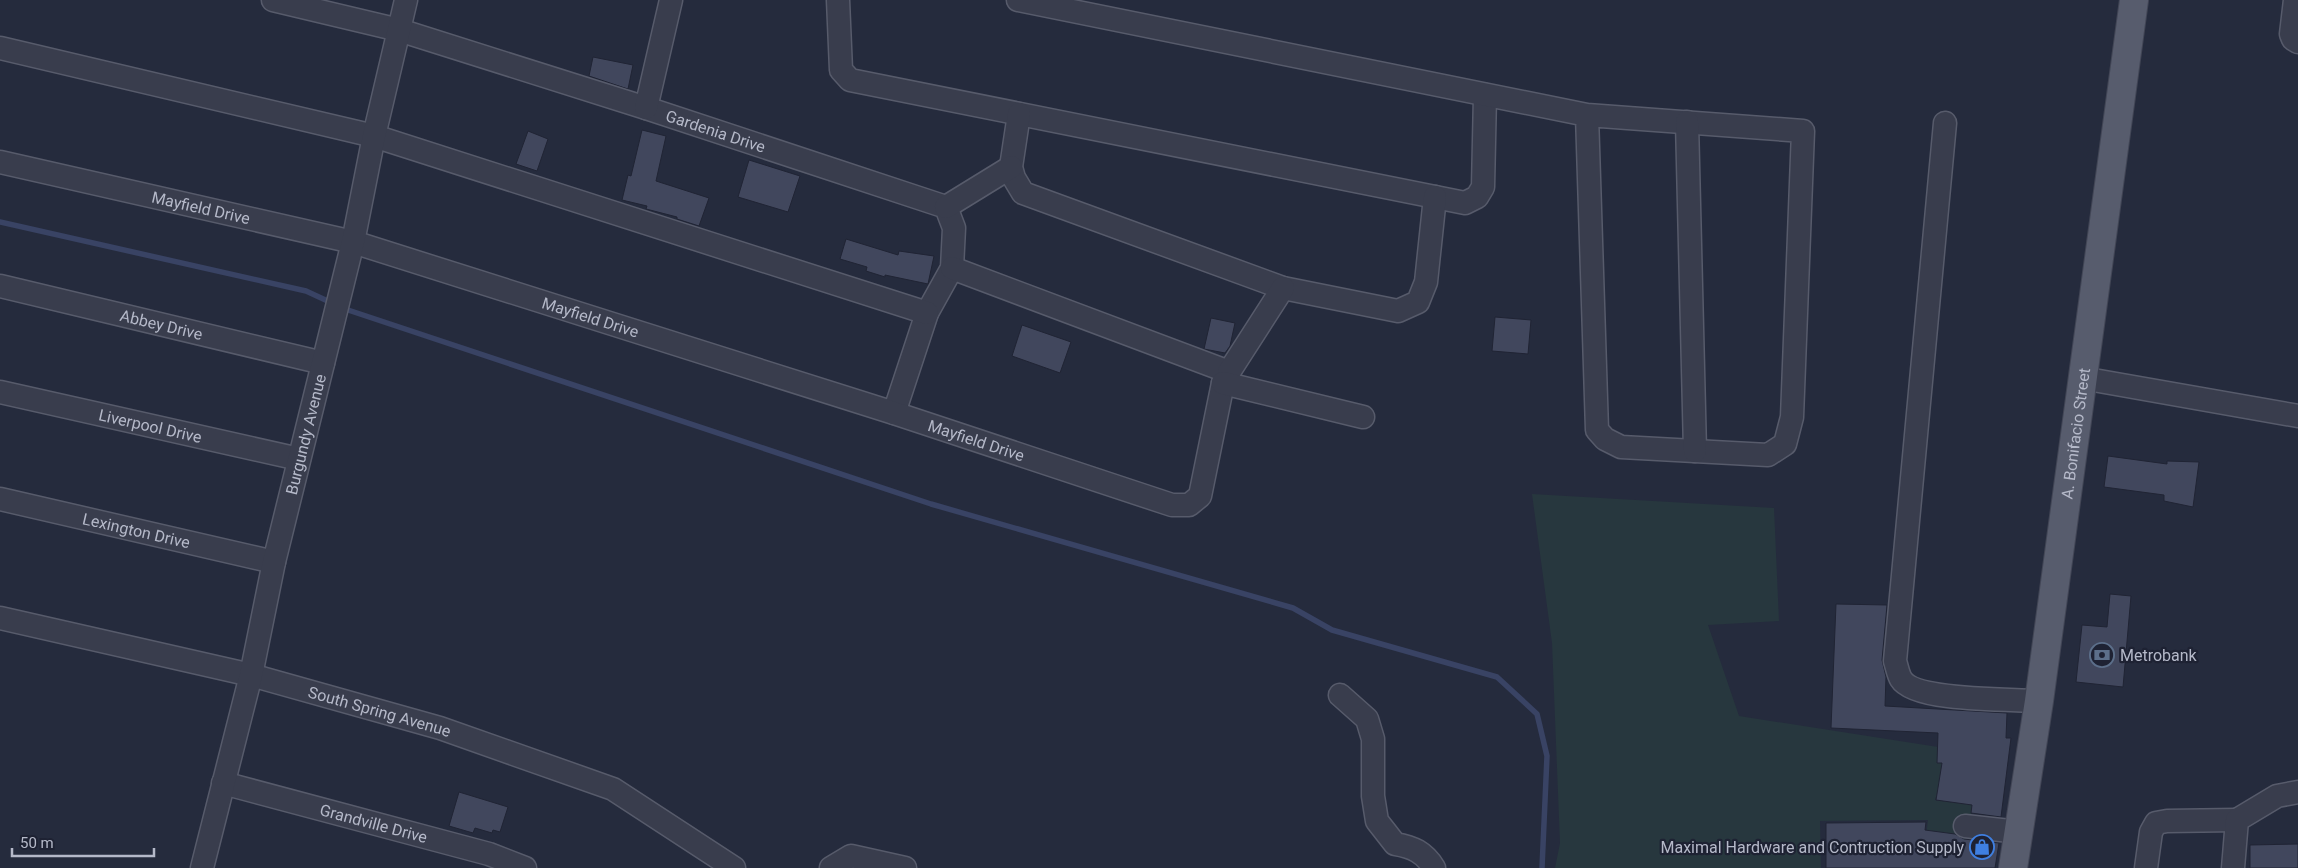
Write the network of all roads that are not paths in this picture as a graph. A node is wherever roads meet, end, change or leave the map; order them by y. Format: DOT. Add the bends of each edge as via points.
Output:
graph roads {
  1 [pos="273,0"];
  2 [pos="406,0"];
  3 [pos="671,0"];
  4 [pos="838,0"];
  5 [pos="1018,0"];
  6 [pos="2134,0"];
  7 [pos="2295,0"];
  8 [pos="399,30"];
  9 [pos="2298,42"];
  10 [pos="0,48"];
  11 [pos="1485,95"];
  12 [pos="646,108"];
  13 [pos="1019,114"];
  14 [pos="1587,115"];
  15 [pos="1687,122"];
  16 [pos="1945,123"];
  17 [pos="374,136"];
  18 [pos="0,162"];
  19 [pos="1011,167"];
  20 [pos="1435,197"];
  21 [pos="946,206"];
  22 [pos="353,242"];
  23 [pos="952,268"];
  24 [pos="0,286"];
  25 [pos="1283,288"];
  26 [pos="927,313"];
  27 [pos="323,363"];
  28 [pos="1226,377"];
  29 [pos="2082,378"];
  30 [pos="0,392"];
  31 [pos="894,412"];
  32 [pos="2298,416"];
  33 [pos="1363,417"];
  34 [pos="1695,451"];
  35 [pos="299,459"];
  36 [pos="0,499"];
  37 [pos="274,562"];
  38 [pos="0,618"];
  39 [pos="251,675"];
  40 [pos="1340,695"];
  41 [pos="2039,701"];
  42 [pos="223,783"];
  43 [pos="2298,792"];
  44 [pos="2237,820"];
  45 [pos="1965,826"];
  46 [pos="2019,832"];
  47 [pos="202,868"];
  48 [pos="525,868"];
  49 [pos="734,868"];
  50 [pos="831,868"];
  51 [pos="905,868"];
  52 [pos="1434,868"];
  53 [pos="2013,868"];
  54 [pos="2146,868"];
  55 [pos="2233,868"];
  1 -- 8 [label="street, Gardenia Drive"];
  2 -- 8 [label="street, Burgundy Avenue"];
  3 -- 12 [label="street"];
  4 -- 13 [label="street" via="840,70 850,80"];
  5 -- 11 [label="street"];
  6 -- 29 [label="main road, A. Bonifacio Street"];
  7 -- 9 [label="street" via="2291,34 2292,39"];
  8 -- 12 [label="street, Gardenia Drive"];
  8 -- 17 [label="street, Burgundy Avenue"];
  10 -- 17 [label="street"];
  11 -- 14 [label="street"];
  11 -- 20 [label="street" via="1483,186 1477,197 1465,203"];
  12 -- 21 [label="street, Gardenia Drive"];
  13 -- 19 [label="street"];
  13 -- 20 [label="street"];
  14 -- 15 [label="street"];
  14 -- 34 [label="street" via="1597,430 1605,440 1621,447"];
  15 -- 34 [label="street"];
  15 -- 34 [label="street" via="1803,131 1792,417 1786,444 1768,455"];
  16 -- 41 [label="street" via="1895,661 1902,680 1918,692 1938,696"];
  17 -- 22 [label="street, Burgundy Avenue"];
  17 -- 26 [label="street"];
  18 -- 22 [label="street, Mayfield Drive"];
  19 -- 21 [label="street"];
  19 -- 25 [label="street" via="1023,193"];
  20 -- 25 [label="street" via="1426,282 1418,302 1398,311"];
  21 -- 23 [label="street" via="954,228"];
  22 -- 27 [label="street, Burgundy Avenue"];
  22 -- 31 [label="street, Mayfield Drive"];
  23 -- 26 [label="street"];
  23 -- 28 [label="street"];
  24 -- 27 [label="street, Abbey Drive"];
  25 -- 28 [label="street"];
  26 -- 31 [label="street"];
  27 -- 35 [label="street, Burgundy Avenue"];
  28 -- 31 [label="street, Mayfield Drive" via="1200,496 1189,505 1172,505"];
  28 -- 33 [label="street"];
  29 -- 32 [label="street"];
  29 -- 41 [label="main road, A. Bonifacio Street"];
  30 -- 35 [label="street, Liverpool Drive"];
  35 -- 37 [label="street, Burgundy Avenue"];
  36 -- 37 [label="street, Lexington Drive"];
  37 -- 39 [label="street, Burgundy Avenue"];
  38 -- 39 [label="street, South Spring Avenue"];
  39 -- 42 [label="street, Burgundy Avenue"];
  39 -- 49 [label="street, South Spring Avenue" via="440,728 613,788"];
  40 -- 52 [label="street" via="1367,719 1373,739 1373,796 1378,821 1395,844 1426,855"];
  41 -- 46 [label="main road, A. Bonifacio Street"];
  42 -- 47 [label="street, Burgundy Avenue"];
  42 -- 48 [label="street, Grandville Drive" via="489,854"];
  43 -- 44 [label="street" via="2277,796"];
  44 -- 54 [label="street" via="2156,823 2151,832"];
  44 -- 55 [label="street"];
  45 -- 46 [label="street"];
  46 -- 53 [label="main road, A. Bonifacio Street"];
  50 -- 51 [label="street" via="851,856"];
}
